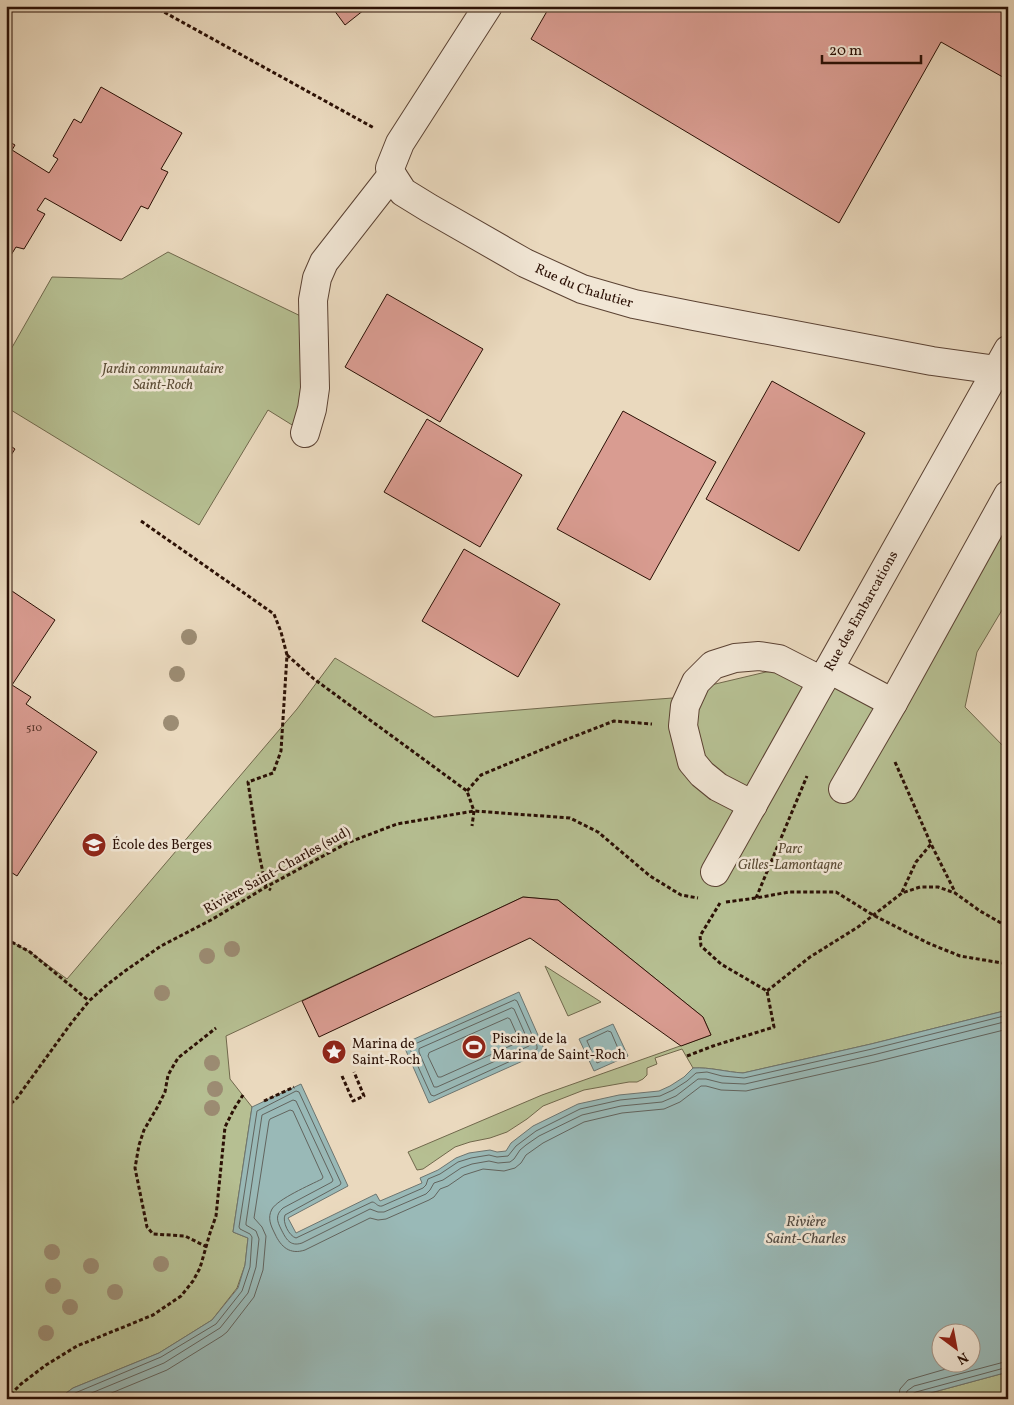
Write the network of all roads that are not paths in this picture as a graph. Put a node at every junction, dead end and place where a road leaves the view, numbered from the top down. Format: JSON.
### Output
{"nodes":[{"id":1,"x":488,"y":6,"type":"edge"},
{"id":2,"x":392,"y":175,"type":"junction"},
{"id":3,"x":1002,"y":360,"type":"edge"},
{"id":4,"x":305,"y":433,"type":"dead end"},
{"id":5,"x":1008,"y":495,"type":"edge"},
{"id":6,"x":825,"y":675,"type":"junction"},
{"id":7,"x":893,"y":703,"type":"junction"},
{"id":8,"x":843,"y":789,"type":"dead end"},
{"id":9,"x":753,"y":805,"type":"junction"},
{"id":10,"x":714,"y":872,"type":"dead end"}],
"edges":[{"from":1,"to":2,"type":"street"},
{"from":2,"to":3,"type":"street","name":"Rue du Chalutier"},
{"from":2,"to":4,"type":"street"},
{"from":3,"to":6,"type":"street","name":"Rue des Embarcations"},
{"from":5,"to":7,"type":"street"},
{"from":6,"to":7,"type":"street"},
{"from":6,"to":9,"type":"street","name":"Rue des Embarcations"},
{"from":6,"to":9,"type":"street"},
{"from":7,"to":8,"type":"street"},
{"from":9,"to":10,"type":"street","name":"Rue des Embarcations"}]}
